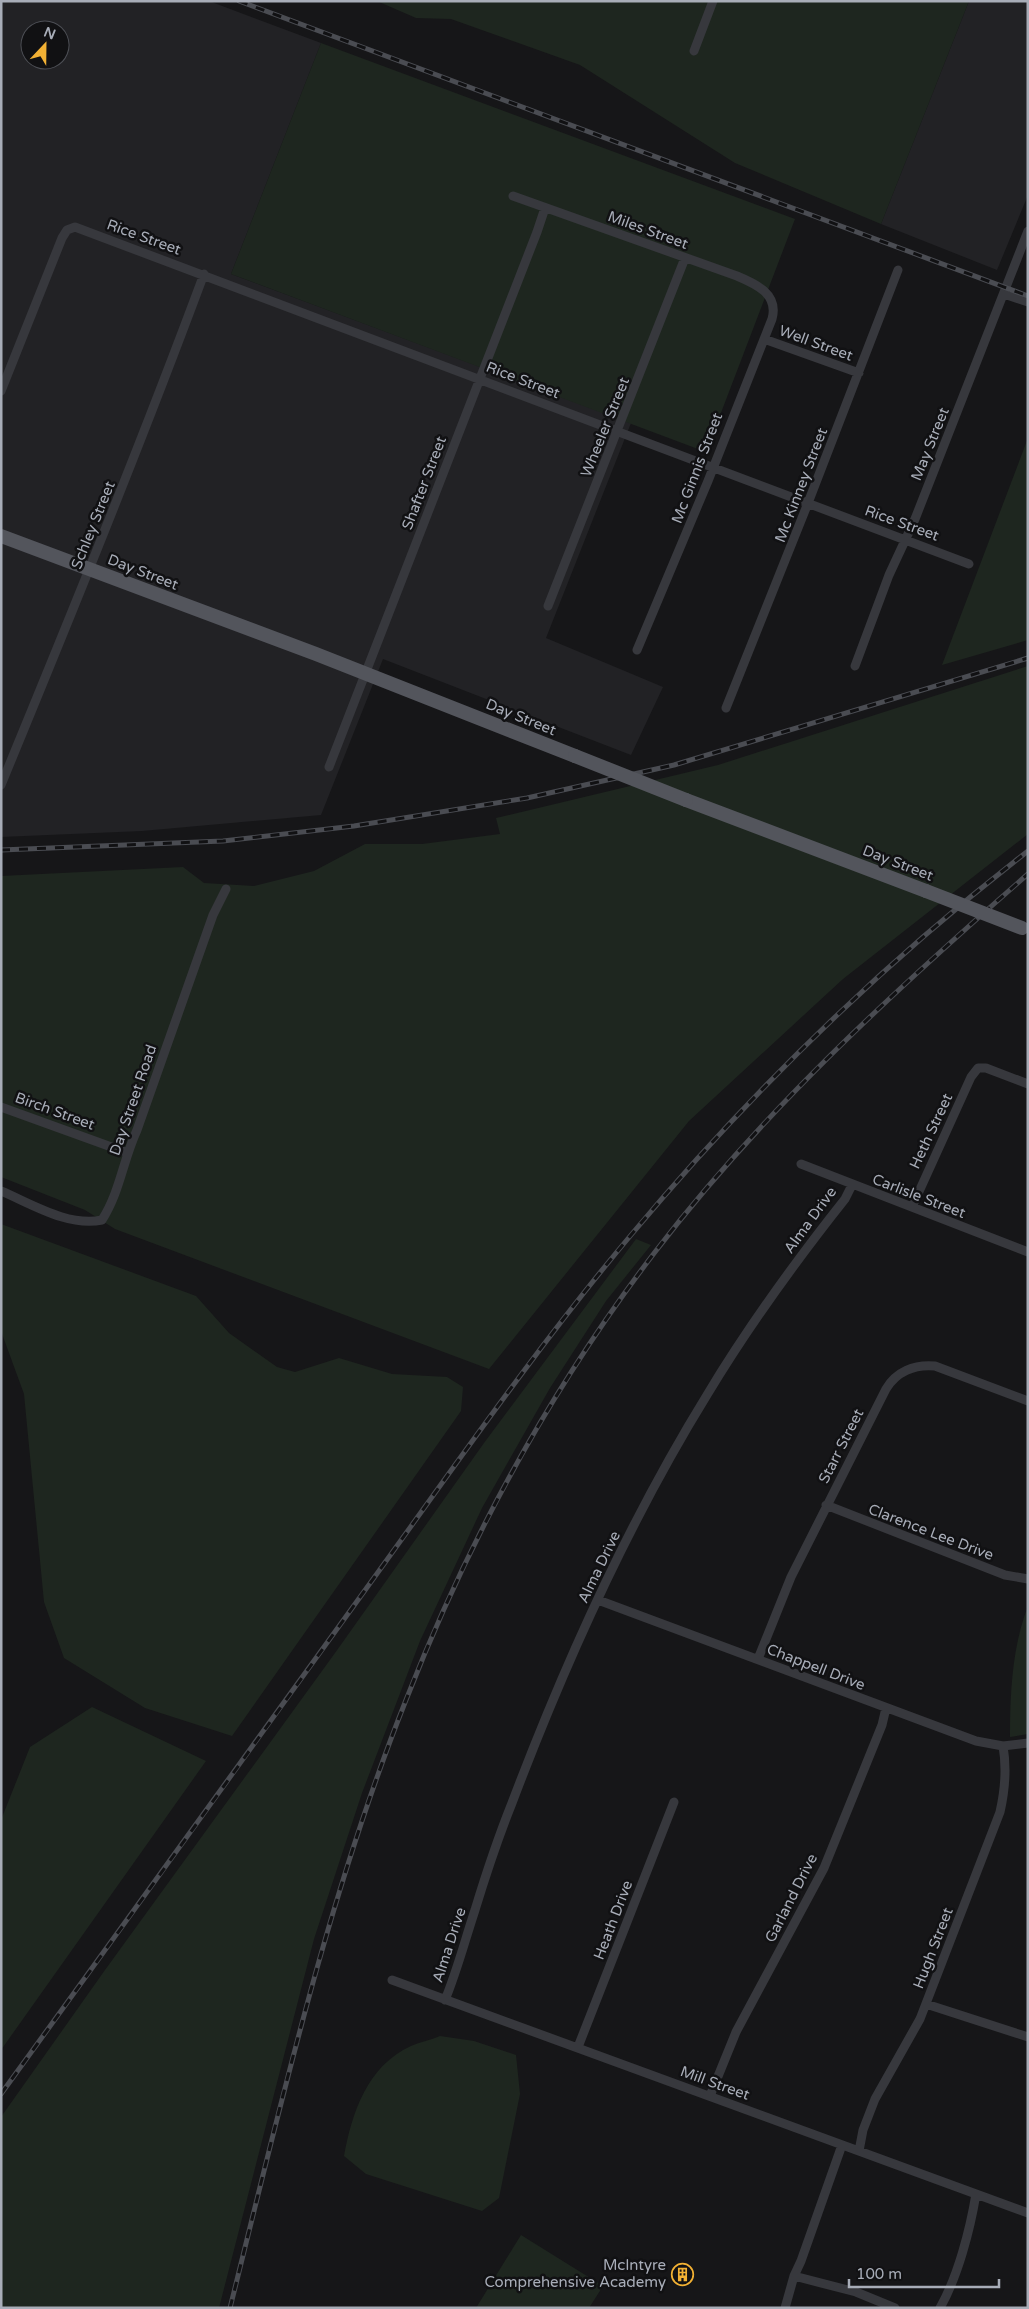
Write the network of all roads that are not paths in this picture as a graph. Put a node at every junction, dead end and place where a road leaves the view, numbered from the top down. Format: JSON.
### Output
{"nodes":[{"id":1,"x":713,"y":1,"type":"edge"},
{"id":2,"x":694,"y":51,"type":"dead end"},
{"id":3,"x":513,"y":196,"type":"dead end"},
{"id":4,"x":545,"y":208,"type":"junction"},
{"id":5,"x":1028,"y":231,"type":"edge"},
{"id":6,"x":685,"y":258,"type":"junction"},
{"id":7,"x":898,"y":270,"type":"dead end"},
{"id":8,"x":204,"y":274,"type":"junction"},
{"id":9,"x":1004,"y":294,"type":"junction"},
{"id":10,"x":769,"y":296,"type":"joint"},
{"id":11,"x":1028,"y":302,"type":"edge"},
{"id":12,"x":764,"y":340,"type":"junction"},
{"id":13,"x":859,"y":373,"type":"junction"},
{"id":14,"x":480,"y":378,"type":"junction"},
{"id":15,"x":1,"y":391,"type":"edge"},
{"id":16,"x":618,"y":431,"type":"junction"},
{"id":17,"x":713,"y":467,"type":"junction"},
{"id":18,"x":808,"y":503,"type":"junction"},
{"id":19,"x":1,"y":536,"type":"edge"},
{"id":20,"x":905,"y":540,"type":"junction"},
{"id":21,"x":969,"y":564,"type":"dead end"},
{"id":22,"x":90,"y":569,"type":"junction"},
{"id":23,"x":548,"y":606,"type":"dead end"},
{"id":24,"x":638,"y":650,"type":"dead end"},
{"id":25,"x":855,"y":666,"type":"dead end"},
{"id":26,"x":366,"y":673,"type":"junction"},
{"id":27,"x":726,"y":708,"type":"dead end"},
{"id":28,"x":329,"y":767,"type":"dead end"},
{"id":29,"x":1,"y":785,"type":"edge"},
{"id":30,"x":226,"y":888,"type":"dead end"},
{"id":31,"x":1025,"y":929,"type":"edge"},
{"id":32,"x":1028,"y":1084,"type":"edge"},
{"id":33,"x":1,"y":1106,"type":"edge"},
{"id":34,"x":128,"y":1153,"type":"junction"},
{"id":35,"x":802,"y":1164,"type":"dead end"},
{"id":36,"x":852,"y":1185,"type":"junction"},
{"id":37,"x":1,"y":1191,"type":"edge"},
{"id":38,"x":912,"y":1208,"type":"junction"},
{"id":39,"x":1028,"y":1252,"type":"edge"},
{"id":40,"x":1028,"y":1401,"type":"edge"},
{"id":41,"x":826,"y":1505,"type":"junction"},
{"id":42,"x":1028,"y":1579,"type":"edge"},
{"id":43,"x":598,"y":1600,"type":"junction"},
{"id":44,"x":758,"y":1659,"type":"junction"},
{"id":45,"x":886,"y":1708,"type":"junction"},
{"id":46,"x":1028,"y":1743,"type":"edge"},
{"id":47,"x":1003,"y":1746,"type":"junction"},
{"id":48,"x":674,"y":1802,"type":"dead end"},
{"id":49,"x":392,"y":1980,"type":"dead end"},
{"id":50,"x":445,"y":2000,"type":"junction"},
{"id":51,"x":926,"y":2004,"type":"junction"},
{"id":52,"x":1028,"y":2037,"type":"edge"},
{"id":53,"x":578,"y":2047,"type":"junction"},
{"id":54,"x":710,"y":2096,"type":"junction"},
{"id":55,"x":842,"y":2145,"type":"junction"},
{"id":56,"x":859,"y":2151,"type":"junction"},
{"id":57,"x":976,"y":2194,"type":"junction"},
{"id":58,"x":1028,"y":2213,"type":"edge"},
{"id":59,"x":794,"y":2276,"type":"junction"},
{"id":60,"x":785,"y":2308,"type":"edge"},
{"id":61,"x":895,"y":2308,"type":"edge"},
{"id":62,"x":940,"y":2308,"type":"edge"}],
"edges":[{"from":1,"to":2,"type":"street"},
{"from":3,"to":4,"type":"street","name":"Miles Street"},
{"from":4,"to":6,"type":"street","name":"Miles Street"},
{"from":4,"to":14,"type":"street","name":"Shafter Street"},
{"from":5,"to":9,"type":"street","name":"May Street"},
{"from":6,"to":10,"type":"street","name":"Miles Street"},
{"from":6,"to":16,"type":"street","name":"Wheeler Street"},
{"from":7,"to":13,"type":"street","name":"Mc Kinney Street"},
{"from":8,"to":14,"type":"street","name":"Rice Street"},
{"from":8,"to":15,"type":"street","name":"Rice Street"},
{"from":8,"to":22,"type":"street","name":"Schley Street"},
{"from":9,"to":11,"type":"street"},
{"from":9,"to":20,"type":"street","name":"May Street"},
{"from":10,"to":12,"type":"street","name":"Mc Ginnis Street"},
{"from":12,"to":13,"type":"street","name":"Well Street"},
{"from":12,"to":17,"type":"street","name":"Mc Ginnis Street"},
{"from":13,"to":18,"type":"street","name":"Mc Kinney Street"},
{"from":14,"to":16,"type":"street","name":"Rice Street"},
{"from":14,"to":26,"type":"street","name":"Shafter Street"},
{"from":16,"to":17,"type":"street","name":"Rice Street"},
{"from":16,"to":23,"type":"street","name":"Wheeler Street"},
{"from":17,"to":18,"type":"street","name":"Rice Street"},
{"from":17,"to":24,"type":"street","name":"Mc Ginnis Street"},
{"from":18,"to":20,"type":"street","name":"Rice Street"},
{"from":18,"to":27,"type":"street","name":"Mc Kinney Street"},
{"from":19,"to":22,"type":"main road","name":"Day Street"},
{"from":20,"to":21,"type":"street","name":"Rice Street"},
{"from":20,"to":25,"type":"street","name":"May Street"},
{"from":22,"to":26,"type":"main road","name":"Day Street"},
{"from":22,"to":29,"type":"street","name":"Schley Street"},
{"from":26,"to":28,"type":"street","name":"Shafter Street"},
{"from":26,"to":31,"type":"main road","name":"Day Street","bridge":true},
{"from":30,"to":34,"type":"street","name":"Day Street Road"},
{"from":32,"to":38,"type":"street","name":"Heth Street"},
{"from":33,"to":34,"type":"street","name":"Birch Street"},
{"from":34,"to":37,"type":"street","name":"Day Street Road"},
{"from":35,"to":36,"type":"street","name":"Carlisle Street"},
{"from":36,"to":38,"type":"street","name":"Carlisle Street"},
{"from":36,"to":43,"type":"street","name":"Alma Drive"},
{"from":38,"to":39,"type":"street","name":"Carlisle Street"},
{"from":40,"to":41,"type":"street","name":"Starr Street"},
{"from":41,"to":42,"type":"street","name":"Clarence Lee Drive"},
{"from":41,"to":44,"type":"street","name":"Starr Street"},
{"from":43,"to":44,"type":"street","name":"Chappell Drive"},
{"from":43,"to":50,"type":"street","name":"Alma Drive"},
{"from":44,"to":45,"type":"street","name":"Chappell Drive"},
{"from":45,"to":47,"type":"street","name":"Chappell Drive"},
{"from":45,"to":54,"type":"street","name":"Garland Drive"},
{"from":46,"to":47,"type":"street","name":"Chappell Drive"},
{"from":47,"to":51,"type":"street","name":"Hugh Street"},
{"from":48,"to":53,"type":"street","name":"Heath Drive"},
{"from":49,"to":50,"type":"street","name":"Mill Street"},
{"from":50,"to":53,"type":"street","name":"Mill Street"},
{"from":51,"to":52,"type":"street"},
{"from":51,"to":56,"type":"street","name":"Hugh Street"},
{"from":53,"to":54,"type":"street","name":"Mill Street"},
{"from":54,"to":55,"type":"street","name":"Mill Street"},
{"from":55,"to":56,"type":"street","name":"Mill Street"},
{"from":55,"to":59,"type":"street"},
{"from":56,"to":57,"type":"street","name":"Mill Street"},
{"from":57,"to":58,"type":"street","name":"Mill Street"},
{"from":57,"to":62,"type":"street"},
{"from":59,"to":60,"type":"street"},
{"from":59,"to":61,"type":"street"}]}
